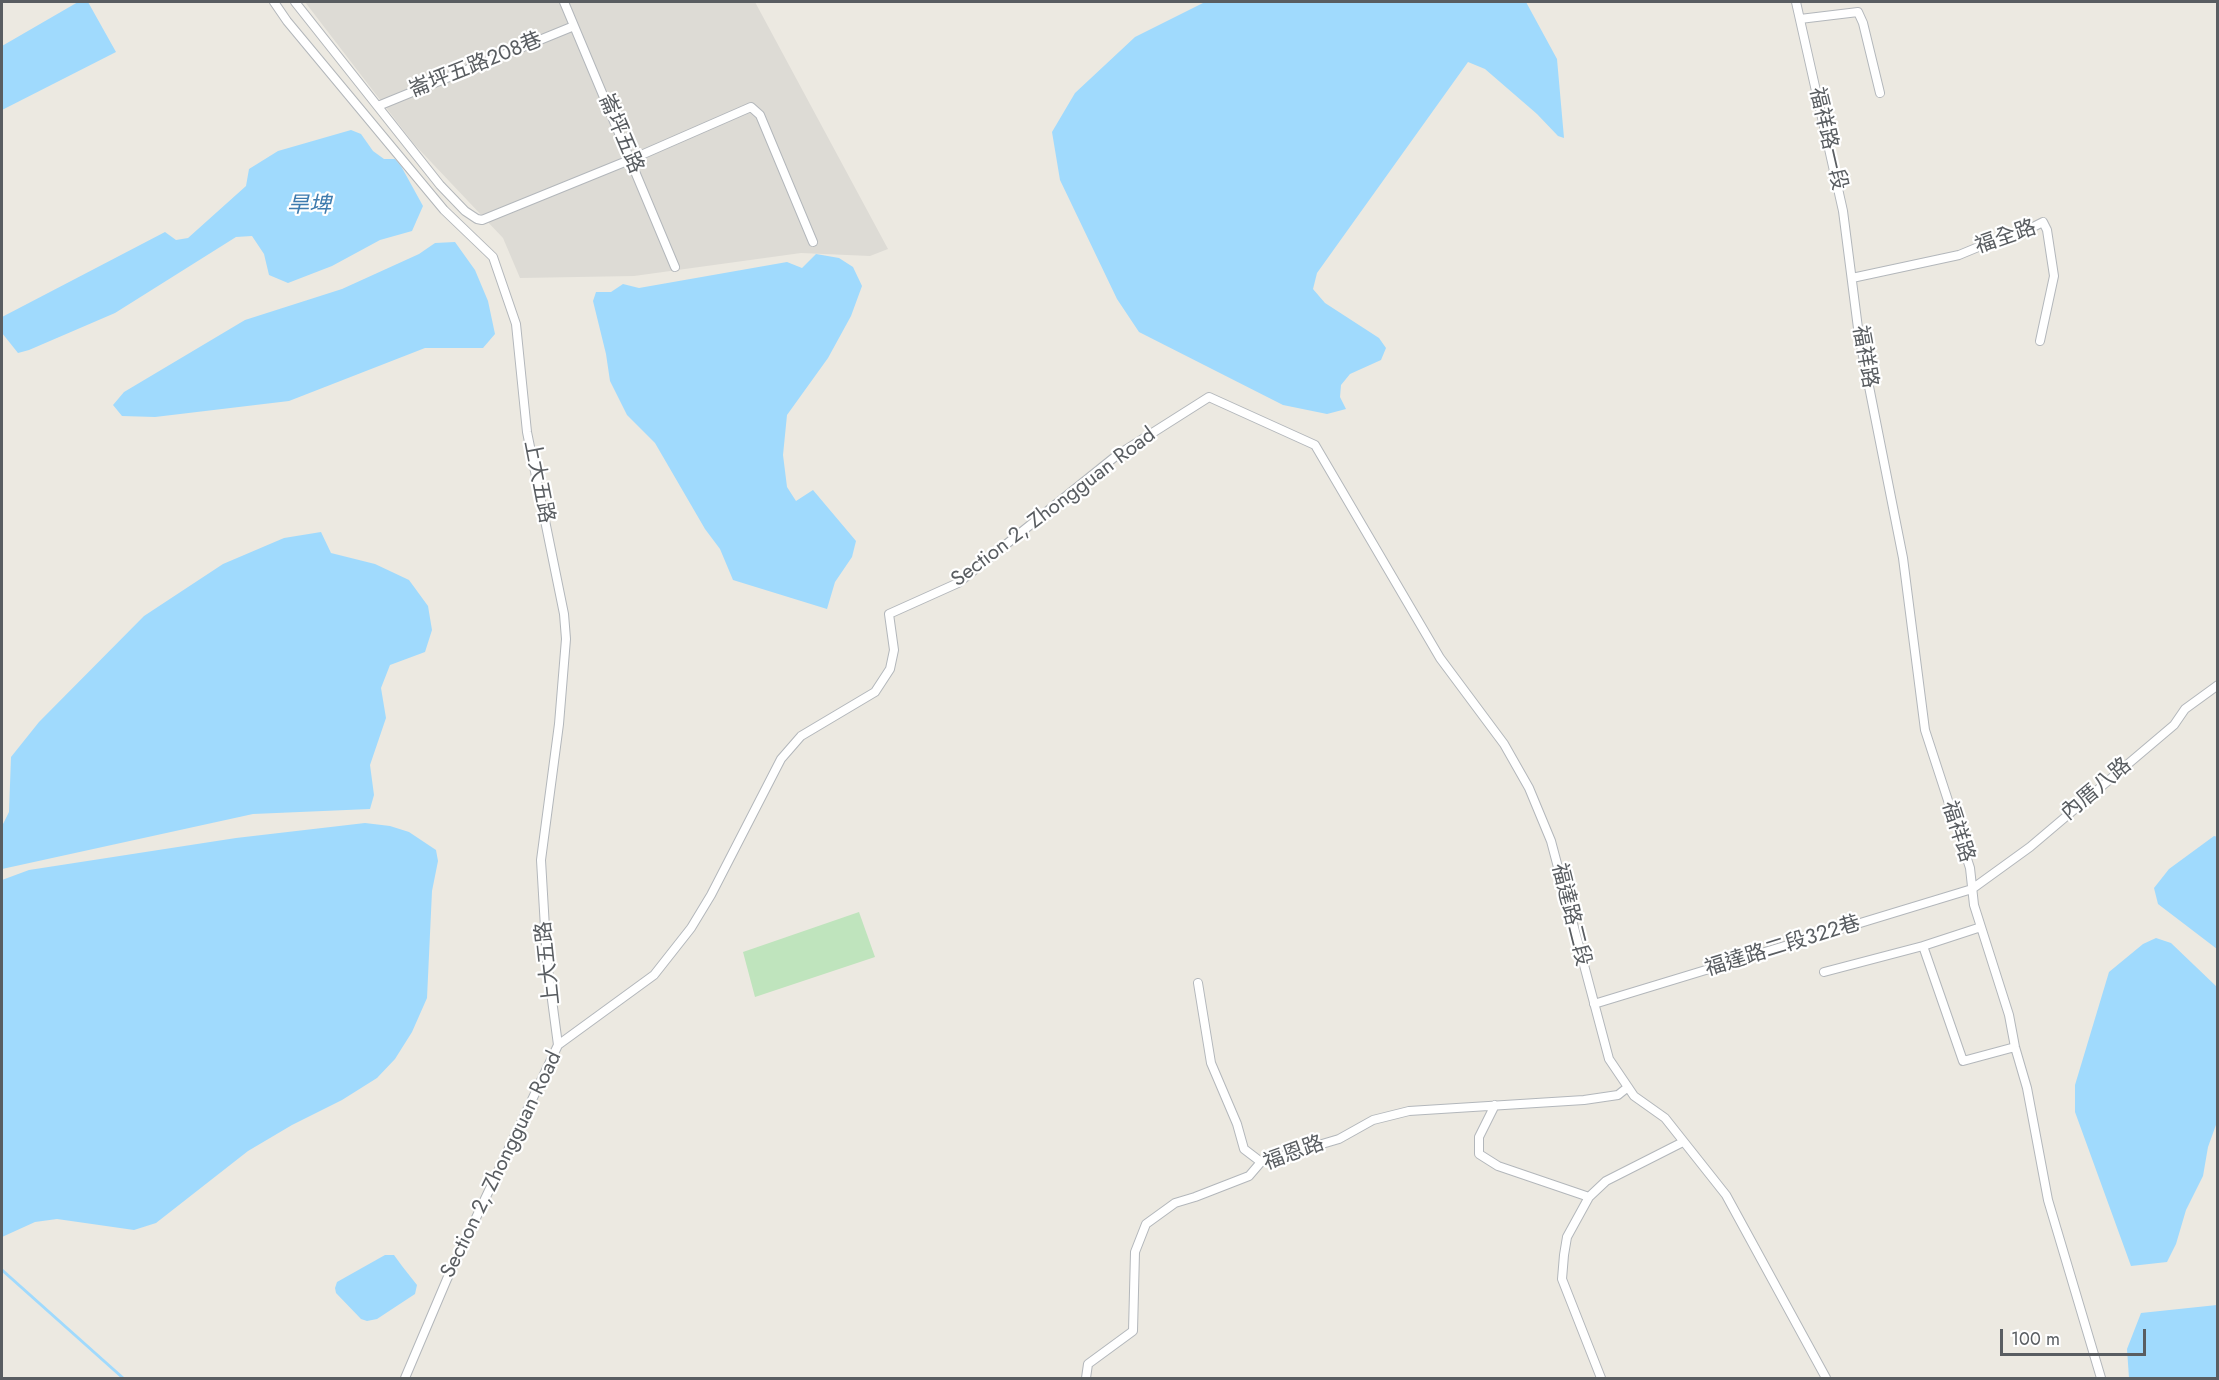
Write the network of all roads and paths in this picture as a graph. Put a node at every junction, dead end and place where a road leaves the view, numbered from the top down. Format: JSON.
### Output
{"nodes":[{"id":1,"x":274,"y":2,"type":"edge"},
{"id":2,"x":295,"y":2,"type":"edge"},
{"id":3,"x":564,"y":2,"type":"edge"},
{"id":4,"x":1796,"y":2,"type":"edge"},
{"id":5,"x":1800,"y":19,"type":"junction"},
{"id":6,"x":574,"y":26,"type":"junction"},
{"id":7,"x":1880,"y":93,"type":"dead end"},
{"id":8,"x":378,"y":106,"type":"junction"},
{"id":9,"x":632,"y":159,"type":"junction"},
{"id":10,"x":465,"y":211,"type":"junction"},
{"id":11,"x":465,"y":229,"type":"junction"},
{"id":12,"x":813,"y":242,"type":"dead end"},
{"id":13,"x":675,"y":267,"type":"dead end"},
{"id":14,"x":1852,"y":278,"type":"junction"},
{"id":15,"x":2040,"y":341,"type":"dead end"},
{"id":16,"x":1315,"y":445,"type":"joint"},
{"id":17,"x":2217,"y":685,"type":"edge"},
{"id":18,"x":1972,"y":889,"type":"junction"},
{"id":19,"x":1982,"y":927,"type":"junction"},
{"id":20,"x":1923,"y":946,"type":"junction"},
{"id":21,"x":1824,"y":972,"type":"dead end"},
{"id":22,"x":1198,"y":983,"type":"dead end"},
{"id":23,"x":1594,"y":1004,"type":"junction"},
{"id":24,"x":558,"y":1045,"type":"junction"},
{"id":25,"x":2015,"y":1047,"type":"junction"},
{"id":26,"x":1628,"y":1087,"type":"junction"},
{"id":27,"x":1495,"y":1105,"type":"junction"},
{"id":28,"x":1683,"y":1142,"type":"junction"},
{"id":29,"x":1261,"y":1162,"type":"junction"},
{"id":30,"x":1589,"y":1197,"type":"junction"},
{"id":31,"x":405,"y":1378,"type":"edge"},
{"id":32,"x":1086,"y":1378,"type":"edge"},
{"id":33,"x":1601,"y":1378,"type":"edge"},
{"id":34,"x":1826,"y":1378,"type":"edge"},
{"id":35,"x":2101,"y":1378,"type":"edge"}],
"edges":[{"from":1,"to":11,"type":"street","name":"上大五路"},
{"from":2,"to":8,"type":"street"},
{"from":3,"to":6,"type":"street","name":"崙坪五路"},
{"from":4,"to":5,"type":"street","name":"福祥路一段"},
{"from":5,"to":7,"type":"street"},
{"from":5,"to":14,"type":"street","name":"福祥路一段"},
{"from":6,"to":8,"type":"street","name":"崙坪五路208巷"},
{"from":6,"to":9,"type":"street","name":"崙坪五路"},
{"from":8,"to":10,"type":"street"},
{"from":9,"to":10,"type":"street"},
{"from":9,"to":12,"type":"street"},
{"from":9,"to":13,"type":"street","name":"崙坪五路"},
{"from":10,"to":11,"type":"street"},
{"from":11,"to":24,"type":"street","name":"上大五路"},
{"from":14,"to":15,"type":"street","name":"福全路"},
{"from":14,"to":18,"type":"street","name":"福祥路"},
{"from":16,"to":23,"type":"street","name":"福達路二段"},
{"from":16,"to":24,"type":"street","name":"Section 2, Zhongguan Road"},
{"from":17,"to":18,"type":"street","name":"內厝八路"},
{"from":18,"to":19,"type":"street","name":"福祥路"},
{"from":18,"to":23,"type":"street","name":"福達路二段322巷"},
{"from":19,"to":20,"type":"street"},
{"from":19,"to":25,"type":"street","name":"福祥路"},
{"from":20,"to":21,"type":"street"},
{"from":20,"to":25,"type":"street"},
{"from":22,"to":29,"type":"street"},
{"from":23,"to":26,"type":"street","name":"福達路二段"},
{"from":24,"to":31,"type":"street","name":"Section 2, Zhongguan Road"},
{"from":25,"to":35,"type":"street","name":"福祥路"},
{"from":26,"to":27,"type":"street","name":"福恩路"},
{"from":26,"to":28,"type":"street","name":"福達路二段"},
{"from":27,"to":29,"type":"street","name":"福恩路"},
{"from":27,"to":30,"type":"street"},
{"from":28,"to":30,"type":"street"},
{"from":28,"to":34,"type":"street","name":"福達路二段"},
{"from":29,"to":32,"type":"street","name":"福恩路"},
{"from":30,"to":33,"type":"street"}]}
